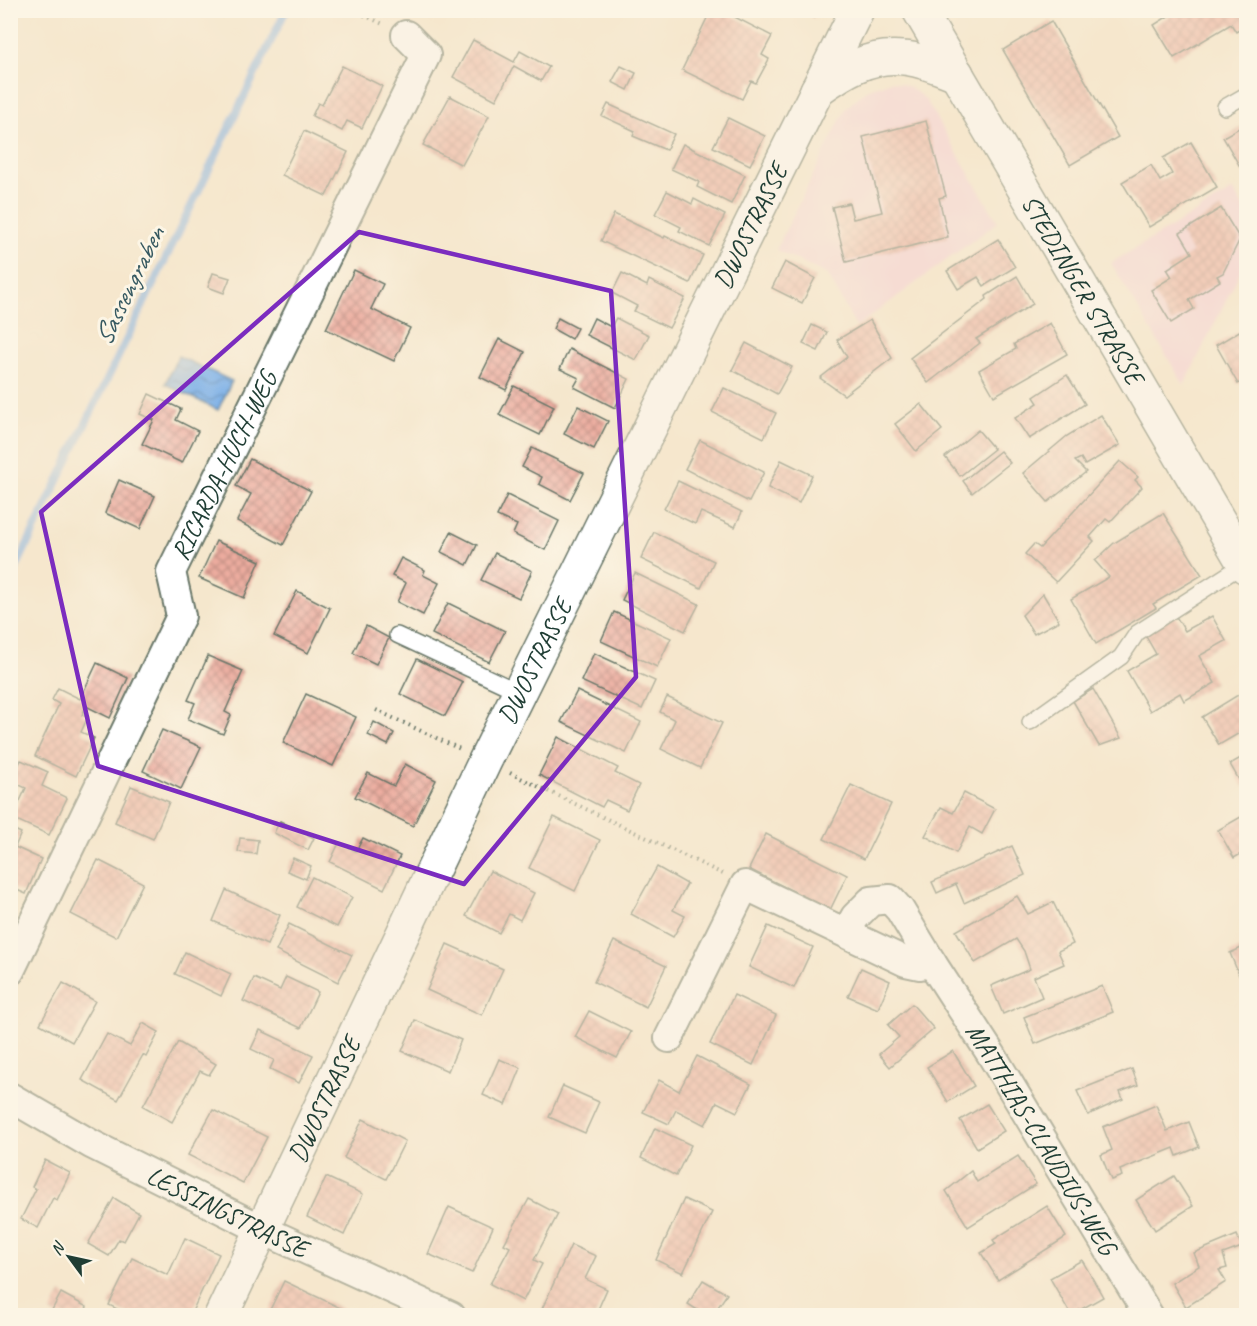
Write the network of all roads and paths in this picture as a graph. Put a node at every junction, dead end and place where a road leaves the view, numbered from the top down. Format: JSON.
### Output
{"nodes":[{"id":1,"x":353,"y":10,"type":"edge"},
{"id":2,"x":857,"y":10,"type":"edge"},
{"id":3,"x":919,"y":10,"type":"edge"},
{"id":4,"x":406,"y":34,"type":"joint"},
{"id":5,"x":957,"y":74,"type":"junction"},
{"id":6,"x":818,"y":90,"type":"junction"},
{"id":7,"x":1246,"y":95,"type":"edge"},
{"id":8,"x":1225,"y":107,"type":"dead end"},
{"id":9,"x":1245,"y":566,"type":"edge"},
{"id":10,"x":397,"y":635,"type":"dead end"},
{"id":11,"x":519,"y":692,"type":"junction"},
{"id":12,"x":376,"y":710,"type":"dead end"},
{"id":13,"x":1030,"y":722,"type":"dead end"},
{"id":14,"x":485,"y":761,"type":"junction"},
{"id":15,"x":745,"y":885,"type":"junction"},
{"id":16,"x":846,"y":933,"type":"junction"},
{"id":17,"x":932,"y":963,"type":"junction"},
{"id":18,"x":10,"y":971,"type":"edge"},
{"id":19,"x":669,"y":1038,"type":"dead end"},
{"id":20,"x":10,"y":1097,"type":"edge"},
{"id":21,"x":261,"y":1229,"type":"junction"},
{"id":22,"x":220,"y":1316,"type":"edge"},
{"id":23,"x":451,"y":1316,"type":"edge"},
{"id":24,"x":1149,"y":1316,"type":"edge"}],
"edges":[{"from":1,"to":4,"type":"path"},
{"from":2,"to":6,"type":"street","name":"DWOSTRASSE"},
{"from":3,"to":5,"type":"street","name":"STEDINGER STRASSE"},
{"from":4,"to":18,"type":"street","name":"RICARDA-HUCH-WEG"},
{"from":5,"to":6,"type":"street"},
{"from":5,"to":9,"type":"street","name":"STEDINGER STRASSE"},
{"from":6,"to":11,"type":"street","name":"DWOSTRASSE"},
{"from":7,"to":8,"type":"lane"},
{"from":9,"to":13,"type":"lane"},
{"from":10,"to":11,"type":"lane"},
{"from":11,"to":14,"type":"street","name":"DWOSTRASSE"},
{"from":12,"to":14,"type":"path"},
{"from":14,"to":15,"type":"path"},
{"from":14,"to":21,"type":"street","name":"DWOSTRASSE"},
{"from":15,"to":16,"type":"street"},
{"from":15,"to":19,"type":"street"},
{"from":16,"to":17,"type":"street"},
{"from":16,"to":17,"type":"street","name":"MATTHIAS-CLAUDIUS-WEG"},
{"from":17,"to":24,"type":"street","name":"MATTHIAS-CLAUDIUS-WEG"},
{"from":20,"to":21,"type":"street","name":"LESSINGSTRASSE"},
{"from":21,"to":22,"type":"street","name":"DWOSTRASSE"},
{"from":21,"to":23,"type":"street","name":"LESSINGSTRASSE"}]}
